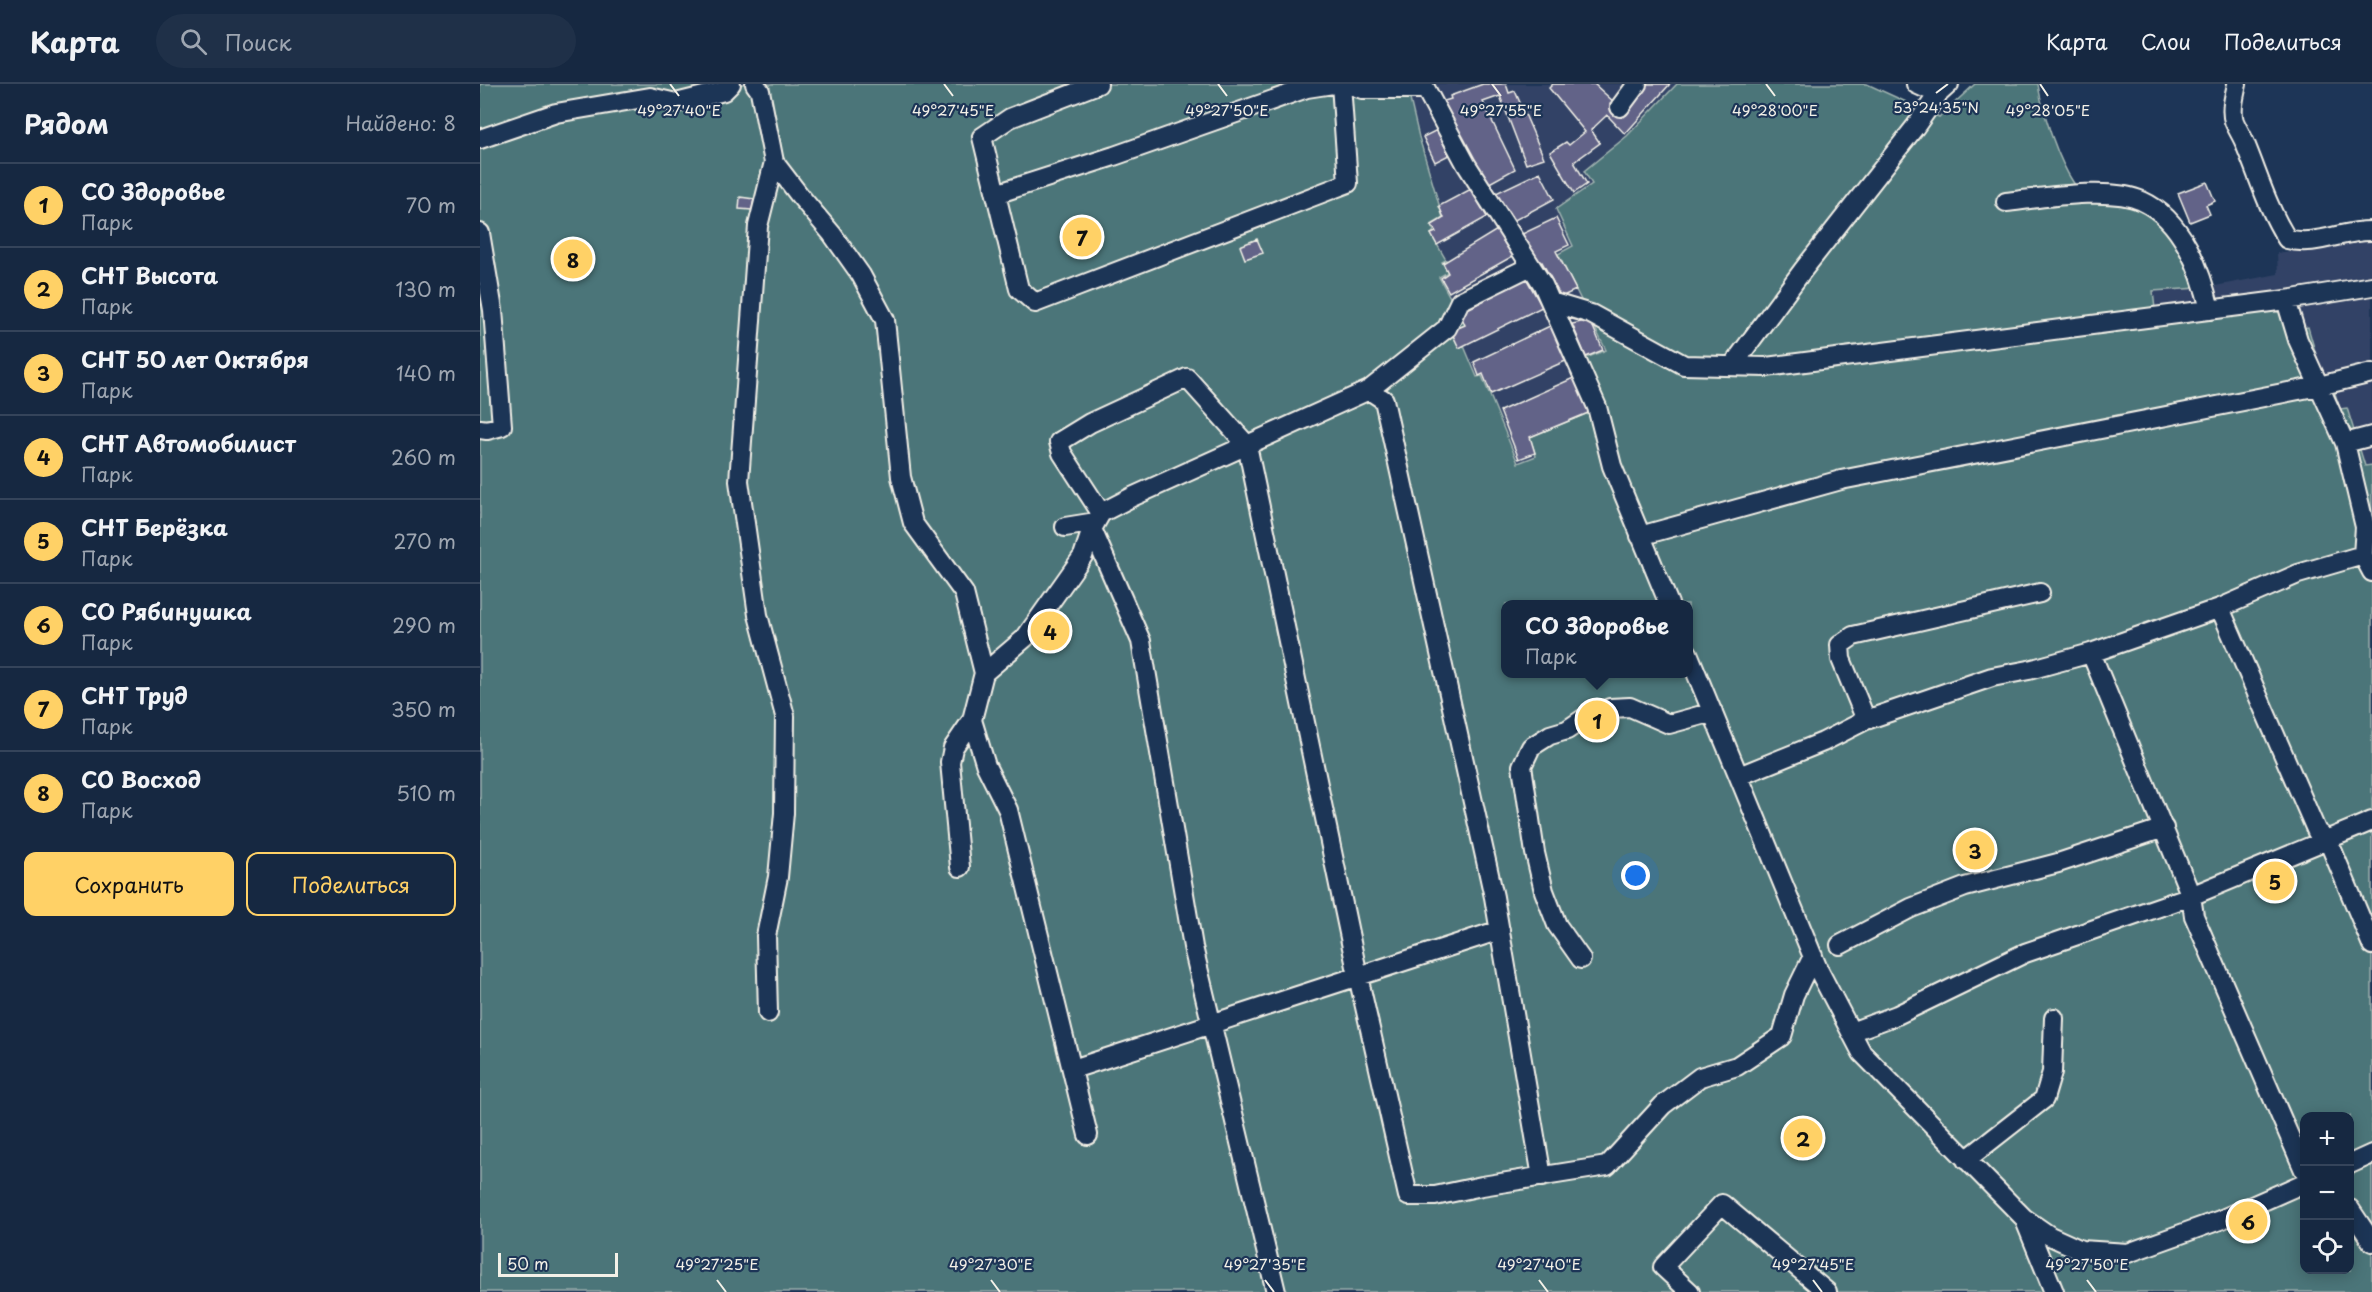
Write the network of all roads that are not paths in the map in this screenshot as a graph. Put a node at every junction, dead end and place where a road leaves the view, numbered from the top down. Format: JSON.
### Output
{"nodes":[{"id":1,"x":731,"y":84,"type":"edge"},
{"id":2,"x":755,"y":84,"type":"edge"},
{"id":3,"x":1098,"y":84,"type":"edge"},
{"id":4,"x":1333,"y":84,"type":"edge"},
{"id":5,"x":1341,"y":84,"type":"edge"},
{"id":6,"x":1348,"y":84,"type":"edge"},
{"id":7,"x":1637,"y":84,"type":"edge"},
{"id":8,"x":1916,"y":84,"type":"edge"},
{"id":9,"x":2237,"y":84,"type":"edge"},
{"id":10,"x":1423,"y":86,"type":"edge"},
{"id":11,"x":1943,"y":89,"type":"edge"},
{"id":12,"x":1620,"y":106,"type":"dead end"},
{"id":13,"x":480,"y":140,"type":"edge"},
{"id":14,"x":774,"y":162,"type":"junction"},
{"id":15,"x":996,"y":194,"type":"junction"},
{"id":16,"x":2006,"y":202,"type":"dead end"},
{"id":17,"x":2372,"y":231,"type":"edge"},
{"id":18,"x":480,"y":233,"type":"edge"},
{"id":19,"x":1531,"y":266,"type":"junction"},
{"id":20,"x":2372,"y":285,"type":"edge"},
{"id":21,"x":2286,"y":300,"type":"junction"},
{"id":22,"x":1551,"y":302,"type":"junction"},
{"id":23,"x":2210,"y":310,"type":"junction"},
{"id":24,"x":1732,"y":366,"type":"junction"},
{"id":25,"x":2372,"y":373,"type":"edge"},
{"id":26,"x":2319,"y":386,"type":"junction"},
{"id":27,"x":1369,"y":390,"type":"junction"},
{"id":28,"x":480,"y":429,"type":"edge"},
{"id":29,"x":2372,"y":436,"type":"edge"},
{"id":30,"x":2345,"y":443,"type":"junction"},
{"id":31,"x":1248,"y":445,"type":"junction"},
{"id":32,"x":1097,"y":522,"type":"junction"},
{"id":33,"x":1065,"y":527,"type":"dead end"},
{"id":34,"x":1640,"y":536,"type":"junction"},
{"id":35,"x":2363,"y":555,"type":"junction"},
{"id":36,"x":2372,"y":572,"type":"edge"},
{"id":37,"x":2040,"y":593,"type":"dead end"},
{"id":38,"x":1667,"y":600,"type":"edge"},
{"id":39,"x":2220,"y":608,"type":"junction"},
{"id":40,"x":2091,"y":653,"type":"junction"},
{"id":41,"x":1693,"y":663,"type":"edge"},
{"id":42,"x":984,"y":673,"type":"junction"},
{"id":43,"x":1713,"y":712,"type":"junction"},
{"id":44,"x":972,"y":720,"type":"junction"},
{"id":45,"x":1866,"y":720,"type":"junction"},
{"id":46,"x":1739,"y":776,"type":"junction"},
{"id":47,"x":2372,"y":821,"type":"edge"},
{"id":48,"x":2164,"y":828,"type":"junction"},
{"id":49,"x":2328,"y":840,"type":"junction"},
{"id":50,"x":960,"y":867,"type":"dead end"},
{"id":51,"x":2191,"y":896,"type":"junction"},
{"id":52,"x":1500,"y":930,"type":"junction"},
{"id":53,"x":1840,"y":945,"type":"dead end"},
{"id":54,"x":2372,"y":945,"type":"edge"},
{"id":55,"x":1813,"y":956,"type":"junction"},
{"id":56,"x":1581,"y":959,"type":"dead end"},
{"id":57,"x":1358,"y":976,"type":"junction"},
{"id":58,"x":768,"y":1013,"type":"dead end"},
{"id":59,"x":2054,"y":1018,"type":"dead end"},
{"id":60,"x":1211,"y":1022,"type":"junction"},
{"id":61,"x":1851,"y":1032,"type":"junction"},
{"id":62,"x":1073,"y":1069,"type":"junction"},
{"id":63,"x":1088,"y":1135,"type":"dead end"},
{"id":64,"x":2372,"y":1154,"type":"edge"},
{"id":65,"x":1966,"y":1160,"type":"junction"},
{"id":66,"x":2354,"y":1162,"type":"edge"},
{"id":67,"x":2302,"y":1166,"type":"edge"},
{"id":68,"x":1542,"y":1177,"type":"junction"},
{"id":69,"x":2300,"y":1185,"type":"edge"},
{"id":70,"x":2354,"y":1216,"type":"edge"},
{"id":71,"x":2024,"y":1218,"type":"junction"},
{"id":72,"x":2372,"y":1242,"type":"edge"},
{"id":73,"x":1276,"y":1292,"type":"edge"},
{"id":74,"x":1690,"y":1292,"type":"edge"},
{"id":75,"x":1827,"y":1292,"type":"edge"},
{"id":76,"x":2054,"y":1292,"type":"edge"}],
"edges":[{"from":1,"to":13,"type":"street"},
{"from":2,"to":14,"type":"street"},
{"from":3,"to":15,"type":"street"},
{"from":4,"to":15,"type":"street"},
{"from":5,"to":15,"type":"street"},
{"from":6,"to":10,"type":"street"},
{"from":7,"to":12,"type":"street"},
{"from":8,"to":11,"type":"street"},
{"from":9,"to":17,"type":"street"},
{"from":10,"to":19,"type":"street"},
{"from":11,"to":24,"type":"street"},
{"from":14,"to":42,"type":"street"},
{"from":14,"to":58,"type":"street"},
{"from":16,"to":23,"type":"street"},
{"from":18,"to":28,"type":"street"},
{"from":19,"to":22,"type":"street"},
{"from":19,"to":27,"type":"street"},
{"from":20,"to":21,"type":"street"},
{"from":21,"to":23,"type":"street"},
{"from":21,"to":26,"type":"street"},
{"from":22,"to":24,"type":"street"},
{"from":22,"to":34,"type":"street"},
{"from":23,"to":24,"type":"street"},
{"from":25,"to":26,"type":"street"},
{"from":26,"to":30,"type":"street"},
{"from":26,"to":34,"type":"street"},
{"from":27,"to":31,"type":"street"},
{"from":27,"to":52,"type":"street"},
{"from":29,"to":30,"type":"street"},
{"from":30,"to":35,"type":"street"},
{"from":31,"to":32,"type":"street"},
{"from":31,"to":32,"type":"street"},
{"from":31,"to":57,"type":"street"},
{"from":32,"to":33,"type":"street"},
{"from":32,"to":42,"type":"street"},
{"from":32,"to":60,"type":"street"},
{"from":34,"to":38,"type":"street"},
{"from":35,"to":36,"type":"street"},
{"from":35,"to":39,"type":"street"},
{"from":37,"to":45,"type":"street"},
{"from":39,"to":40,"type":"street"},
{"from":39,"to":49,"type":"street"},
{"from":40,"to":45,"type":"street"},
{"from":40,"to":48,"type":"street"},
{"from":41,"to":43,"type":"street"},
{"from":42,"to":44,"type":"street"},
{"from":43,"to":46,"type":"street"},
{"from":43,"to":56,"type":"street"},
{"from":44,"to":50,"type":"street"},
{"from":44,"to":62,"type":"street"},
{"from":45,"to":46,"type":"street"},
{"from":46,"to":55,"type":"street"},
{"from":47,"to":49,"type":"street"},
{"from":48,"to":51,"type":"street"},
{"from":48,"to":53,"type":"street"},
{"from":49,"to":51,"type":"street"},
{"from":49,"to":54,"type":"street"},
{"from":51,"to":61,"type":"street"},
{"from":51,"to":67,"type":"street"},
{"from":52,"to":57,"type":"street"},
{"from":52,"to":68,"type":"street"},
{"from":55,"to":61,"type":"street"},
{"from":55,"to":68,"type":"street"},
{"from":57,"to":60,"type":"street"},
{"from":57,"to":68,"type":"street"},
{"from":59,"to":65,"type":"street"},
{"from":60,"to":62,"type":"street"},
{"from":60,"to":73,"type":"street"},
{"from":61,"to":65,"type":"street"},
{"from":62,"to":63,"type":"street"},
{"from":64,"to":66,"type":"street"},
{"from":65,"to":71,"type":"street"},
{"from":69,"to":71,"type":"street"},
{"from":70,"to":72,"type":"street"},
{"from":71,"to":76,"type":"street"},
{"from":74,"to":75,"type":"street"}]}
